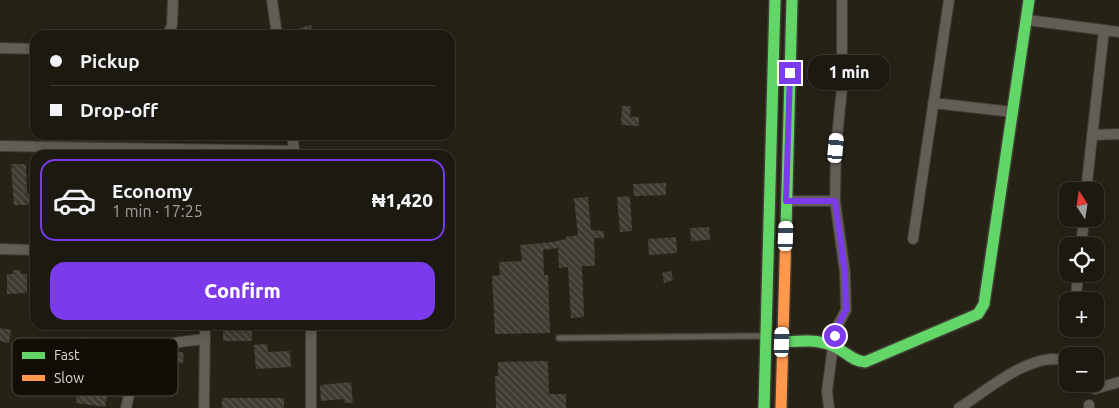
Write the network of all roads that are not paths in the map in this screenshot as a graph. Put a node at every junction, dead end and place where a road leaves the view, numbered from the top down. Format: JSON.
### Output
{"nodes":[{"id":1,"x":173,"y":0,"type":"edge"},
{"id":2,"x":272,"y":0,"type":"edge"},
{"id":3,"x":775,"y":0,"type":"edge"},
{"id":4,"x":792,"y":0,"type":"edge"},
{"id":5,"x":842,"y":0,"type":"edge"},
{"id":6,"x":949,"y":0,"type":"edge"},
{"id":7,"x":1029,"y":0,"type":"edge"},
{"id":8,"x":1027,"y":20,"type":"junction"},
{"id":9,"x":170,"y":30,"type":"edge"},
{"id":10,"x":276,"y":30,"type":"edge"},
{"id":11,"x":1104,"y":30,"type":"junction"},
{"id":12,"x":1119,"y":32,"type":"edge"},
{"id":13,"x":0,"y":48,"type":"edge"},
{"id":14,"x":30,"y":49,"type":"edge"},
{"id":15,"x":933,"y":103,"type":"junction"},
{"id":16,"x":1013,"y":112,"type":"junction"},
{"id":17,"x":1119,"y":134,"type":"edge"},
{"id":18,"x":1092,"y":135,"type":"junction"},
{"id":19,"x":0,"y":146,"type":"edge"},
{"id":20,"x":169,"y":150,"type":"edge"},
{"id":21,"x":1087,"y":182,"type":"edge"},
{"id":22,"x":786,"y":201,"type":"junction"},
{"id":23,"x":835,"y":201,"type":"junction"},
{"id":24,"x":913,"y":239,"type":"dead end"},
{"id":25,"x":0,"y":249,"type":"edge"},
{"id":26,"x":30,"y":250,"type":"edge"},
{"id":27,"x":206,"y":330,"type":"edge"},
{"id":28,"x":310,"y":330,"type":"edge"},
{"id":29,"x":766,"y":336,"type":"junction"},
{"id":30,"x":559,"y":338,"type":"dead end"},
{"id":31,"x":205,"y":339,"type":"junction"},
{"id":32,"x":178,"y":342,"type":"edge"},
{"id":33,"x":782,"y":342,"type":"junction"},
{"id":34,"x":832,"y":346,"type":"junction"},
{"id":35,"x":1059,"y":359,"type":"edge"},
{"id":36,"x":1119,"y":382,"type":"edge"},
{"id":37,"x":1104,"y":386,"type":"edge"},
{"id":38,"x":204,"y":408,"type":"edge"},
{"id":39,"x":311,"y":408,"type":"edge"},
{"id":40,"x":764,"y":408,"type":"edge"},
{"id":41,"x":781,"y":408,"type":"edge"},
{"id":42,"x":829,"y":408,"type":"edge"},
{"id":43,"x":959,"y":408,"type":"edge"}],
"edges":[{"from":1,"to":9,"type":"street"},
{"from":2,"to":10,"type":"street"},
{"from":3,"to":29,"type":"main road"},
{"from":4,"to":22,"type":"main road"},
{"from":5,"to":23,"type":"street"},
{"from":6,"to":15,"type":"street"},
{"from":7,"to":8,"type":"main road"},
{"from":8,"to":11,"type":"street"},
{"from":8,"to":16,"type":"main road"},
{"from":11,"to":12,"type":"street"},
{"from":11,"to":18,"type":"street"},
{"from":13,"to":14,"type":"street"},
{"from":15,"to":16,"type":"street"},
{"from":15,"to":24,"type":"street"},
{"from":16,"to":34,"type":"main road"},
{"from":17,"to":18,"type":"street"},
{"from":18,"to":21,"type":"street"},
{"from":19,"to":20,"type":"street"},
{"from":22,"to":23,"type":"street"},
{"from":22,"to":33,"type":"main road"},
{"from":23,"to":34,"type":"street"},
{"from":25,"to":26,"type":"street"},
{"from":27,"to":31,"type":"street"},
{"from":28,"to":39,"type":"street"},
{"from":29,"to":30,"type":"lane"},
{"from":29,"to":40,"type":"main road"},
{"from":31,"to":32,"type":"street"},
{"from":31,"to":38,"type":"street"},
{"from":33,"to":34,"type":"main road"},
{"from":33,"to":41,"type":"main road"},
{"from":34,"to":42,"type":"street"},
{"from":35,"to":43,"type":"street"},
{"from":36,"to":37,"type":"street"}]}
